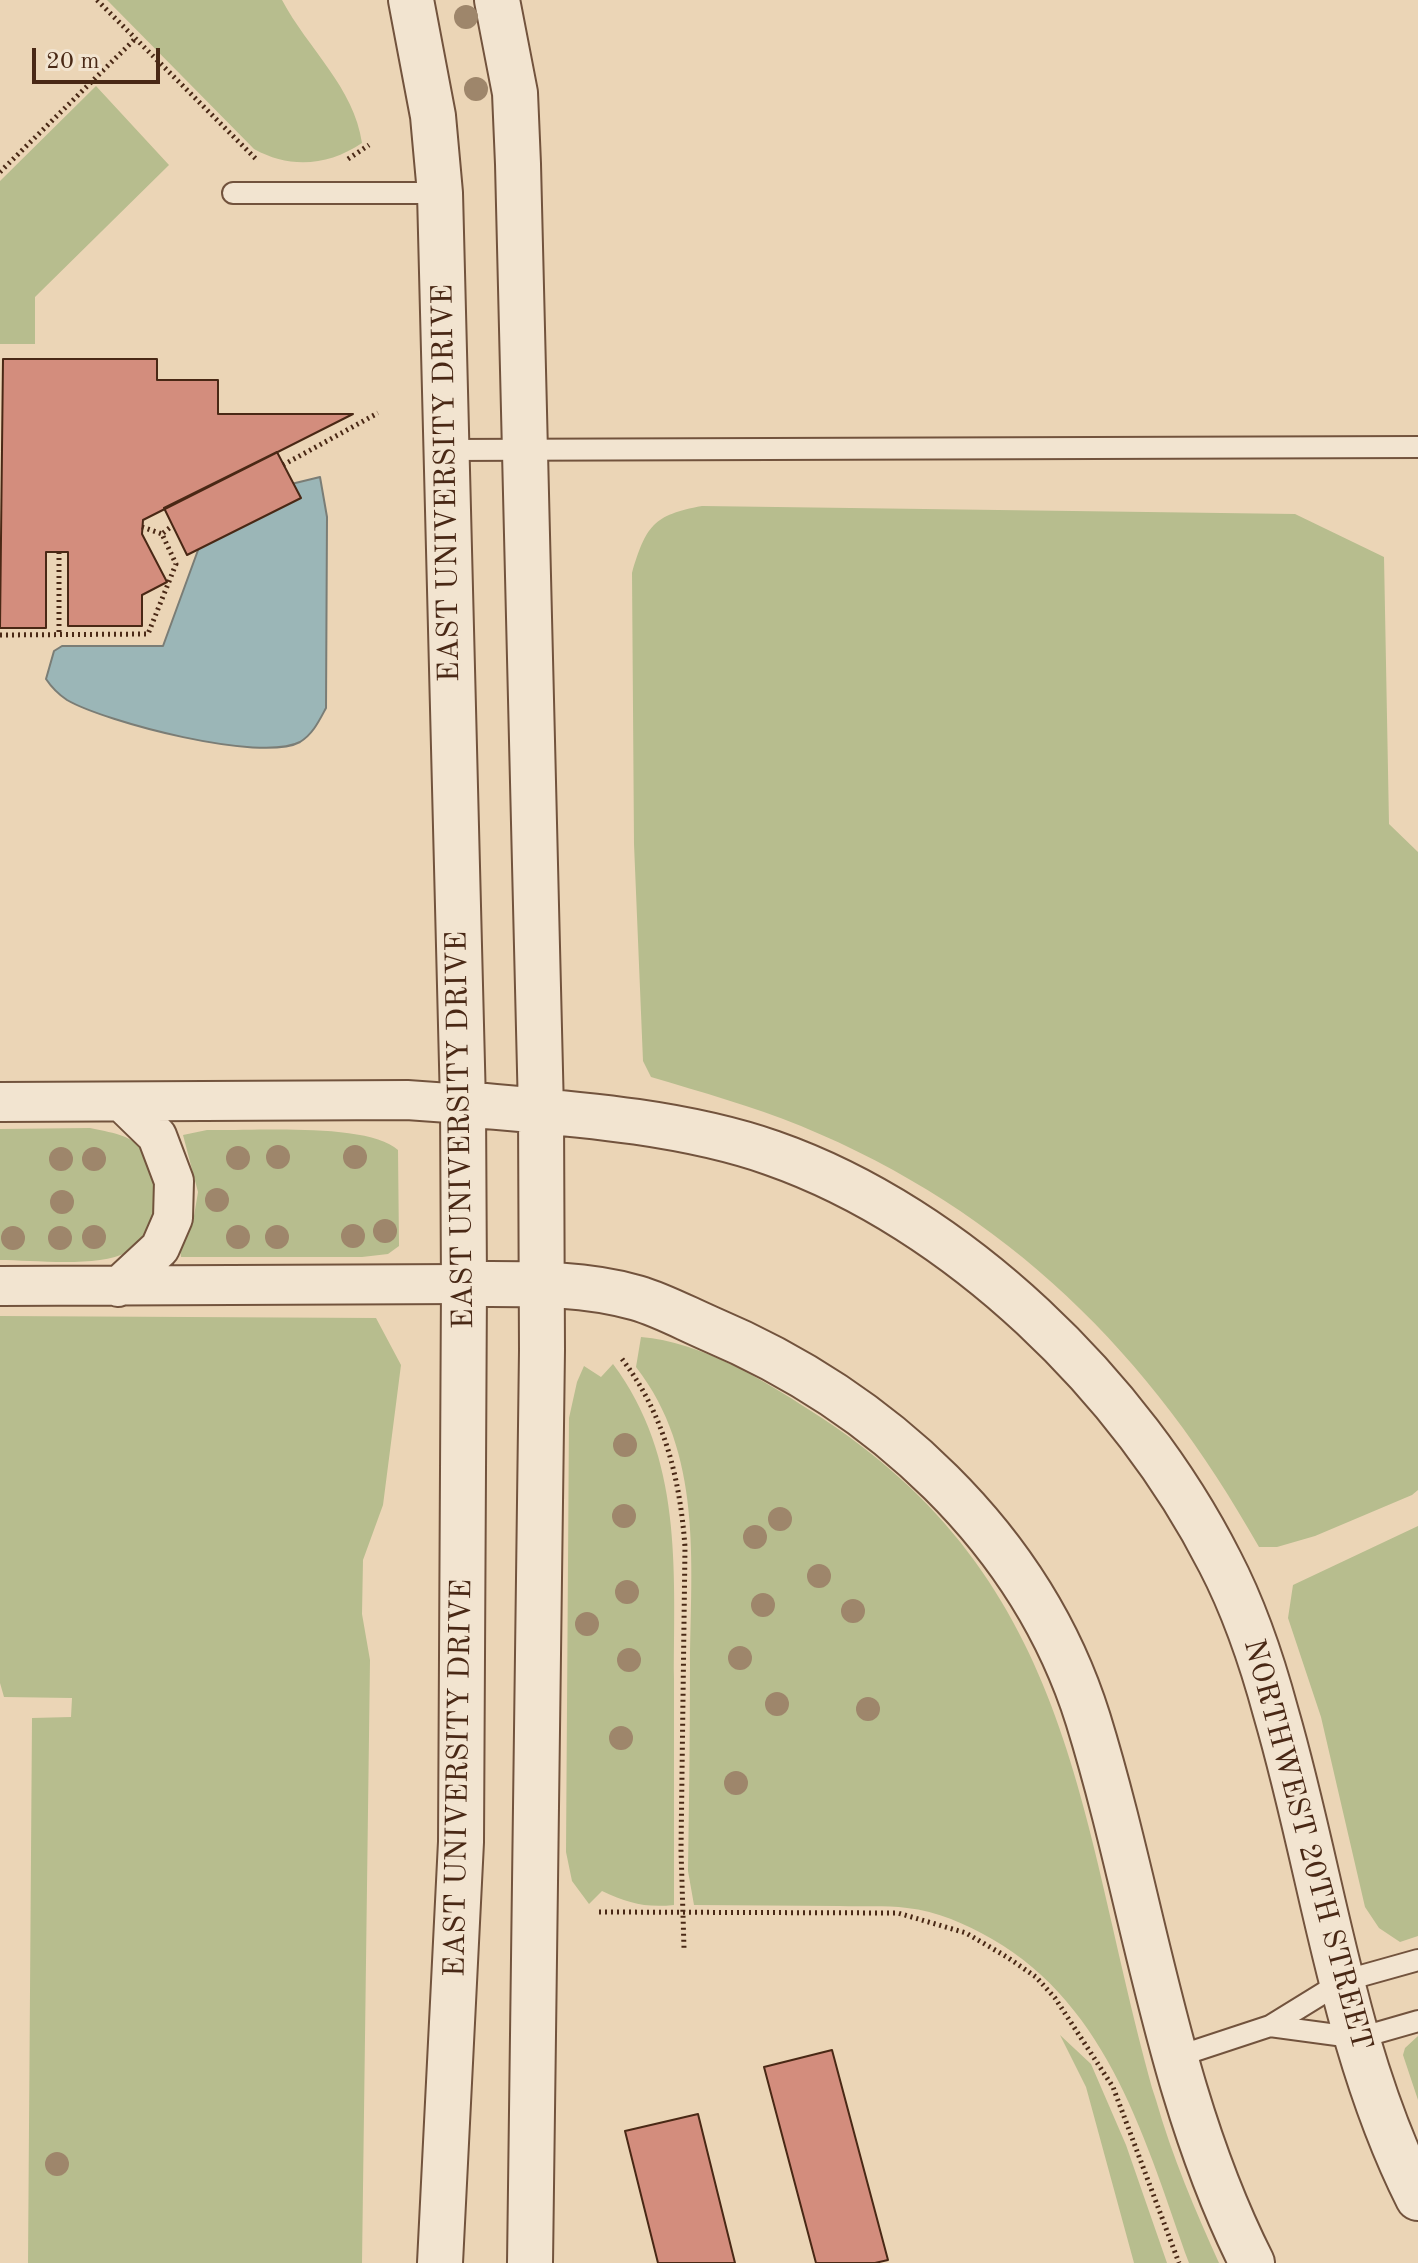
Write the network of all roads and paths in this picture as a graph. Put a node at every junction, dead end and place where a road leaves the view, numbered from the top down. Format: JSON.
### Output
{"nodes":[{"id":1,"x":97,"y":0,"type":"edge"},
{"id":2,"x":411,"y":0,"type":"edge"},
{"id":3,"x":497,"y":0,"type":"edge"},
{"id":4,"x":515,"y":0,"type":"edge"},
{"id":5,"x":135,"y":39,"type":"junction"},
{"id":6,"x":515,"y":93,"type":"junction"},
{"id":7,"x":369,"y":145,"type":"dead end"},
{"id":8,"x":264,"y":164,"type":"dead end"},
{"id":9,"x":338,"y":165,"type":"dead end"},
{"id":10,"x":0,"y":172,"type":"edge"},
{"id":11,"x":233,"y":193,"type":"dead end"},
{"id":12,"x":440,"y":193,"type":"junction"},
{"id":13,"x":378,"y":413,"type":"dead end"},
{"id":14,"x":1418,"y":447,"type":"edge"},
{"id":15,"x":527,"y":448,"type":"junction"},
{"id":16,"x":445,"y":450,"type":"junction"},
{"id":17,"x":283,"y":465,"type":"dead end"},
{"id":18,"x":172,"y":526,"type":"dead end"},
{"id":19,"x":142,"y":527,"type":"dead end"},
{"id":20,"x":162,"y":534,"type":"junction"},
{"id":21,"x":59,"y":552,"type":"dead end"},
{"id":22,"x":59,"y":634,"type":"junction"},
{"id":23,"x":0,"y":635,"type":"edge"},
{"id":24,"x":0,"y":1102,"type":"edge"},
{"id":25,"x":122,"y":1102,"type":"junction"},
{"id":26,"x":463,"y":1104,"type":"junction"},
{"id":27,"x":541,"y":1111,"type":"junction"},
{"id":28,"x":464,"y":1284,"type":"junction"},
{"id":29,"x":541,"y":1284,"type":"junction"},
{"id":30,"x":0,"y":1286,"type":"edge"},
{"id":31,"x":118,"y":1287,"type":"junction"},
{"id":32,"x":622,"y":1359,"type":"dead end"},
{"id":33,"x":599,"y":1912,"type":"dead end"},
{"id":34,"x":683,"y":1912,"type":"junction"},
{"id":35,"x":684,"y":1948,"type":"dead end"},
{"id":36,"x":1418,"y":1960,"type":"edge"},
{"id":37,"x":1343,"y":1981,"type":"junction"},
{"id":38,"x":1418,"y":2021,"type":"edge"},
{"id":39,"x":1270,"y":2026,"type":"junction"},
{"id":40,"x":1359,"y":2038,"type":"junction"},
{"id":41,"x":1176,"y":2057,"type":"junction"},
{"id":42,"x":1418,"y":2198,"type":"edge"},
{"id":43,"x":440,"y":2263,"type":"edge"},
{"id":44,"x":530,"y":2263,"type":"edge"},
{"id":45,"x":1179,"y":2263,"type":"edge"},
{"id":46,"x":1252,"y":2263,"type":"edge"}],
"edges":[{"from":1,"to":5,"type":"path"},
{"from":2,"to":12,"type":"street","name":"EAST UNIVERSITY DRIVE"},
{"from":3,"to":6,"type":"street"},
{"from":4,"to":6,"type":"street"},
{"from":5,"to":8,"type":"path"},
{"from":5,"to":10,"type":"path"},
{"from":6,"to":15,"type":"street"},
{"from":7,"to":9,"type":"path"},
{"from":11,"to":12,"type":"lane"},
{"from":12,"to":16,"type":"street","name":"EAST UNIVERSITY DRIVE"},
{"from":13,"to":17,"type":"path"},
{"from":14,"to":15,"type":"lane"},
{"from":15,"to":16,"type":"lane"},
{"from":15,"to":27,"type":"street"},
{"from":16,"to":26,"type":"street","name":"EAST UNIVERSITY DRIVE"},
{"from":18,"to":20,"type":"path"},
{"from":19,"to":20,"type":"path"},
{"from":20,"to":22,"type":"path"},
{"from":21,"to":22,"type":"path"},
{"from":22,"to":23,"type":"path"},
{"from":24,"to":25,"type":"street","name":"NORTHWEST 20TH STREET"},
{"from":25,"to":26,"type":"street","name":"NORTHWEST 20TH STREET"},
{"from":25,"to":31,"type":"street"},
{"from":26,"to":27,"type":"street","name":"NORTHWEST 20TH STREET"},
{"from":26,"to":28,"type":"street","name":"EAST UNIVERSITY DRIVE"},
{"from":27,"to":29,"type":"street"},
{"from":27,"to":37,"type":"street","name":"NORTHWEST 20TH STREET"},
{"from":28,"to":29,"type":"street"},
{"from":28,"to":31,"type":"street"},
{"from":28,"to":43,"type":"street","name":"EAST UNIVERSITY DRIVE"},
{"from":29,"to":41,"type":"street"},
{"from":29,"to":44,"type":"street"},
{"from":30,"to":31,"type":"street"},
{"from":32,"to":34,"type":"path"},
{"from":33,"to":34,"type":"path"},
{"from":34,"to":35,"type":"path"},
{"from":34,"to":45,"type":"path"},
{"from":36,"to":37,"type":"lane"},
{"from":37,"to":39,"type":"lane"},
{"from":37,"to":40,"type":"street","name":"NORTHWEST 20TH STREET"},
{"from":38,"to":40,"type":"lane"},
{"from":39,"to":40,"type":"lane"},
{"from":39,"to":41,"type":"lane"},
{"from":40,"to":42,"type":"street","name":"NORTHWEST 20TH STREET"},
{"from":41,"to":46,"type":"street"}]}
